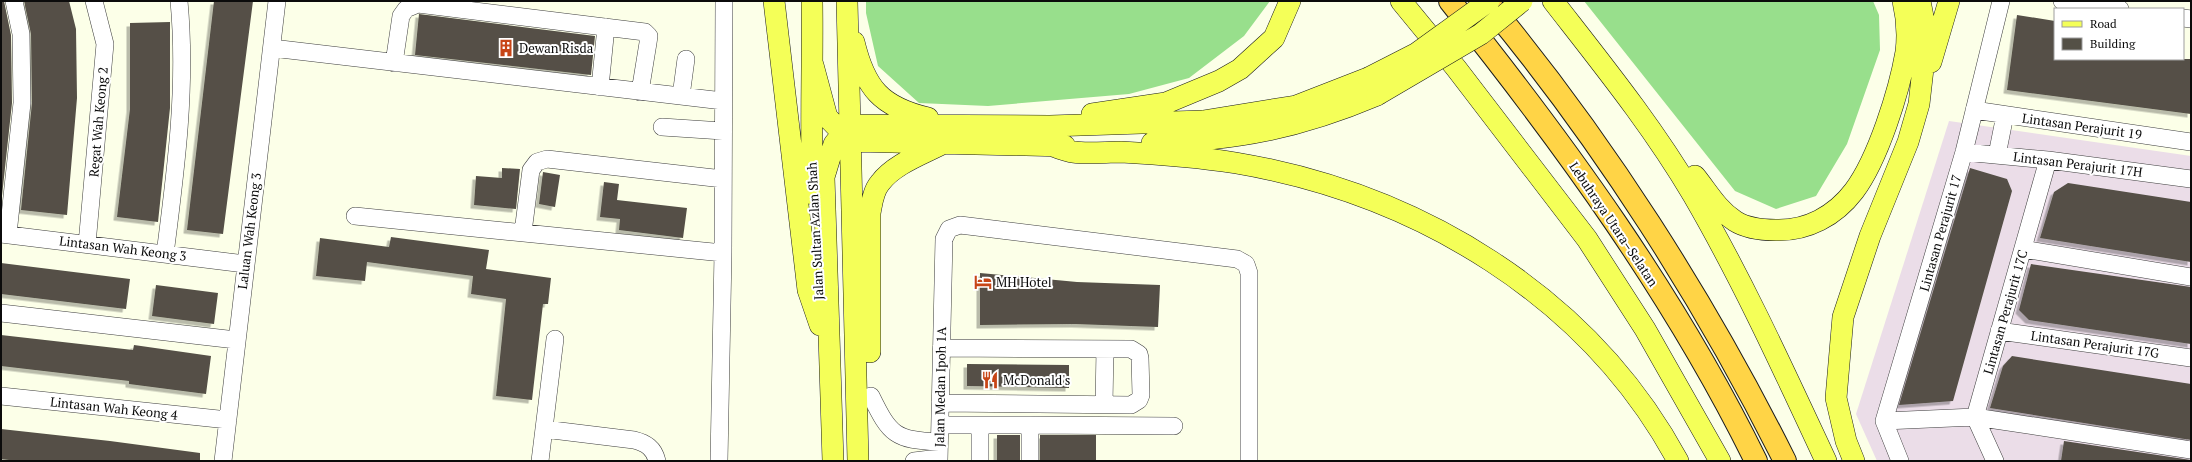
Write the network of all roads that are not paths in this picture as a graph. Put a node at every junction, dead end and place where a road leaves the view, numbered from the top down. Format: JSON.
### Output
{"nodes":[{"id":1,"x":14,"y":1,"type":"edge"},
{"id":2,"x":94,"y":1,"type":"edge"},
{"id":3,"x":179,"y":1,"type":"edge"},
{"id":4,"x":277,"y":1,"type":"edge"},
{"id":5,"x":724,"y":1,"type":"edge"},
{"id":6,"x":774,"y":1,"type":"edge"},
{"id":7,"x":812,"y":1,"type":"edge"},
{"id":8,"x":1290,"y":1,"type":"edge"},
{"id":9,"x":1401,"y":1,"type":"edge"},
{"id":10,"x":1450,"y":1,"type":"edge"},
{"id":11,"x":1488,"y":1,"type":"edge"},
{"id":12,"x":1522,"y":1,"type":"edge"},
{"id":13,"x":1553,"y":1,"type":"edge"},
{"id":14,"x":1903,"y":1,"type":"edge"},
{"id":15,"x":1920,"y":1,"type":"edge"},
{"id":16,"x":1949,"y":1,"type":"edge"},
{"id":17,"x":2001,"y":1,"type":"edge"},
{"id":18,"x":2062,"y":1,"type":"edge"},
{"id":19,"x":847,"y":4,"type":"edge"},
{"id":20,"x":2113,"y":8,"type":"edge"},
{"id":21,"x":606,"y":27,"type":"junction"},
{"id":22,"x":272,"y":48,"type":"junction"},
{"id":23,"x":686,"y":59,"type":"dead end"},
{"id":24,"x":394,"y":63,"type":"junction"},
{"id":25,"x":813,"y":65,"type":"junction"},
{"id":26,"x":600,"y":87,"type":"junction"},
{"id":27,"x":1373,"y":87,"type":"junction"},
{"id":28,"x":640,"y":92,"type":"junction"},
{"id":29,"x":681,"y":96,"type":"junction"},
{"id":30,"x":723,"y":101,"type":"junction"},
{"id":31,"x":1918,"y":104,"type":"junction"},
{"id":32,"x":1974,"y":110,"type":"junction"},
{"id":33,"x":2005,"y":115,"type":"junction"},
{"id":34,"x":959,"y":125,"type":"junction"},
{"id":35,"x":662,"y":127,"type":"dead end"},
{"id":36,"x":723,"y":131,"type":"junction"},
{"id":37,"x":847,"y":133,"type":"junction"},
{"id":38,"x":1652,"y":133,"type":"junction"},
{"id":39,"x":1051,"y":136,"type":"junction"},
{"id":40,"x":946,"y":142,"type":"junction"},
{"id":41,"x":2191,"y":142,"type":"edge"},
{"id":42,"x":1964,"y":152,"type":"junction"},
{"id":43,"x":1997,"y":155,"type":"junction"},
{"id":44,"x":2048,"y":160,"type":"junction"},
{"id":45,"x":827,"y":168,"type":"junction"},
{"id":46,"x":850,"y":169,"type":"junction"},
{"id":47,"x":723,"y":179,"type":"junction"},
{"id":48,"x":2191,"y":179,"type":"edge"},
{"id":49,"x":355,"y":216,"type":"dead end"},
{"id":50,"x":523,"y":232,"type":"junction"},
{"id":51,"x":4,"y":234,"type":"edge"},
{"id":52,"x":87,"y":244,"type":"junction"},
{"id":53,"x":2023,"y":249,"type":"junction"},
{"id":54,"x":723,"y":253,"type":"junction"},
{"id":55,"x":165,"y":254,"type":"junction"},
{"id":56,"x":245,"y":264,"type":"junction"},
{"id":57,"x":2191,"y":277,"type":"edge"},
{"id":58,"x":1,"y":313,"type":"edge"},
{"id":59,"x":820,"y":326,"type":"junction"},
{"id":60,"x":1999,"y":331,"type":"junction"},
{"id":61,"x":555,"y":339,"type":"dead end"},
{"id":62,"x":236,"y":340,"type":"junction"},
{"id":63,"x":941,"y":348,"type":"junction"},
{"id":64,"x":1105,"y":349,"type":"junction"},
{"id":65,"x":2191,"y":358,"type":"edge"},
{"id":66,"x":1,"y":396,"type":"edge"},
{"id":67,"x":871,"y":396,"type":"junction"},
{"id":68,"x":940,"y":403,"type":"junction"},
{"id":69,"x":1104,"y":404,"type":"junction"},
{"id":70,"x":1974,"y":417,"type":"junction"},
{"id":71,"x":228,"y":420,"type":"junction"},
{"id":72,"x":1884,"y":420,"type":"junction"},
{"id":73,"x":940,"y":425,"type":"junction"},
{"id":74,"x":980,"y":425,"type":"junction"},
{"id":75,"x":1030,"y":425,"type":"junction"},
{"id":76,"x":1174,"y":426,"type":"dead end"},
{"id":77,"x":544,"y":429,"type":"junction"},
{"id":78,"x":2191,"y":450,"type":"edge"},
{"id":79,"x":939,"y":454,"type":"edge"},
{"id":80,"x":223,"y":461,"type":"edge"},
{"id":81,"x":540,"y":461,"type":"edge"},
{"id":82,"x":656,"y":461,"type":"edge"},
{"id":83,"x":719,"y":461,"type":"edge"},
{"id":84,"x":822,"y":461,"type":"edge"},
{"id":85,"x":833,"y":461,"type":"edge"},
{"id":86,"x":858,"y":461,"type":"edge"},
{"id":87,"x":871,"y":461,"type":"edge"},
{"id":88,"x":914,"y":461,"type":"edge"},
{"id":89,"x":980,"y":461,"type":"edge"},
{"id":90,"x":1030,"y":461,"type":"edge"},
{"id":91,"x":1249,"y":461,"type":"edge"},
{"id":92,"x":1678,"y":461,"type":"edge"},
{"id":93,"x":1720,"y":461,"type":"edge"},
{"id":94,"x":1756,"y":461,"type":"edge"},
{"id":95,"x":1784,"y":461,"type":"edge"},
{"id":96,"x":1826,"y":461,"type":"edge"},
{"id":97,"x":1854,"y":461,"type":"edge"},
{"id":98,"x":1900,"y":461,"type":"edge"},
{"id":99,"x":1995,"y":461,"type":"edge"}],
"edges":[{"from":1,"to":51,"type":"street"},
{"from":2,"to":52,"type":"street","name":"Regat Wah Keong 2"},
{"from":3,"to":55,"type":"street"},
{"from":4,"to":22,"type":"street","name":"Laluan Wah Keong 3"},
{"from":5,"to":30,"type":"street"},
{"from":6,"to":59,"type":"main road"},
{"from":7,"to":25,"type":"main road","name":"Jalan Sultan Azlan Shah"},
{"from":8,"to":39,"type":"main road"},
{"from":9,"to":93,"type":"main road"},
{"from":10,"to":94,"type":"highway","name":"Lebuhraya Utara–Selatan"},
{"from":11,"to":27,"type":"main road","bridge":true},
{"from":11,"to":95,"type":"highway","name":"Lebuhraya Utara–Selatan"},
{"from":12,"to":27,"type":"main road","bridge":true},
{"from":13,"to":38,"type":"main road"},
{"from":14,"to":38,"type":"main road"},
{"from":15,"to":31,"type":"main road"},
{"from":16,"to":31,"type":"main road"},
{"from":17,"to":32,"type":"street","name":"Lintasan Perajurit 17"},
{"from":18,"to":20,"type":"street"},
{"from":19,"to":34,"type":"main road"},
{"from":19,"to":37,"type":"main road"},
{"from":21,"to":24,"type":"street"},
{"from":21,"to":26,"type":"street"},
{"from":21,"to":28,"type":"street"},
{"from":22,"to":24,"type":"street"},
{"from":22,"to":56,"type":"street","name":"Laluan Wah Keong 3"},
{"from":23,"to":29,"type":"street"},
{"from":24,"to":26,"type":"street"},
{"from":25,"to":37,"type":"main road"},
{"from":25,"to":59,"type":"main road","name":"Jalan Sultan Azlan Shah"},
{"from":26,"to":28,"type":"street"},
{"from":27,"to":39,"type":"main road"},
{"from":28,"to":29,"type":"street"},
{"from":29,"to":30,"type":"street"},
{"from":30,"to":36,"type":"street"},
{"from":31,"to":97,"type":"main road"},
{"from":32,"to":33,"type":"street","name":"Lintasan Perajurit 19"},
{"from":32,"to":42,"type":"street","name":"Lintasan Perajurit 17"},
{"from":33,"to":41,"type":"street","name":"Lintasan Perajurit 19"},
{"from":33,"to":43,"type":"street"},
{"from":34,"to":37,"type":"main road"},
{"from":34,"to":39,"type":"main road"},
{"from":35,"to":36,"type":"street"},
{"from":36,"to":47,"type":"street"},
{"from":37,"to":40,"type":"main road"},
{"from":37,"to":45,"type":"main road"},
{"from":37,"to":46,"type":"main road"},
{"from":38,"to":96,"type":"main road"},
{"from":39,"to":40,"type":"main road"},
{"from":39,"to":92,"type":"main road"},
{"from":40,"to":67,"type":"main road"},
{"from":42,"to":43,"type":"street","name":"Lintasan Perajurit 17H"},
{"from":42,"to":72,"type":"street","name":"Lintasan Perajurit 17"},
{"from":43,"to":44,"type":"street","name":"Lintasan Perajurit 17H"},
{"from":44,"to":48,"type":"street","name":"Lintasan Perajurit 17H"},
{"from":44,"to":53,"type":"street","name":"Lintasan Perajurit 17C"},
{"from":45,"to":46,"type":"main road"},
{"from":45,"to":85,"type":"main road"},
{"from":46,"to":86,"type":"main road"},
{"from":47,"to":50,"type":"street"},
{"from":47,"to":54,"type":"street"},
{"from":49,"to":50,"type":"street"},
{"from":50,"to":54,"type":"street"},
{"from":51,"to":52,"type":"street","name":"Lintasan Wah Keong 3"},
{"from":52,"to":55,"type":"street","name":"Lintasan Wah Keong 3"},
{"from":53,"to":57,"type":"street"},
{"from":53,"to":60,"type":"street","name":"Lintasan Perajurit 17C"},
{"from":54,"to":83,"type":"street"},
{"from":55,"to":56,"type":"street","name":"Lintasan Wah Keong 3"},
{"from":56,"to":62,"type":"street","name":"Laluan Wah Keong 3"},
{"from":58,"to":62,"type":"street"},
{"from":59,"to":84,"type":"main road","name":"Jalan Sultan Azlan Shah"},
{"from":60,"to":65,"type":"street","name":"Lintasan Perajurit 17G"},
{"from":60,"to":70,"type":"street","name":"Lintasan Perajurit 17C"},
{"from":61,"to":77,"type":"street"},
{"from":62,"to":71,"type":"street","name":"Laluan Wah Keong 3"},
{"from":63,"to":64,"type":"street"},
{"from":63,"to":68,"type":"street","name":"Jalan Medan Ipoh 1A"},
{"from":63,"to":91,"type":"street","name":"Jalan Medan Ipoh 1A"},
{"from":64,"to":69,"type":"street"},
{"from":64,"to":69,"type":"street"},
{"from":66,"to":71,"type":"street","name":"Lintasan Wah Keong 4"},
{"from":67,"to":79,"type":"street"},
{"from":67,"to":87,"type":"main road"},
{"from":68,"to":69,"type":"street"},
{"from":68,"to":73,"type":"street","name":"Jalan Medan Ipoh 1A"},
{"from":70,"to":72,"type":"street"},
{"from":70,"to":78,"type":"street"},
{"from":70,"to":99,"type":"street"},
{"from":71,"to":80,"type":"street","name":"Laluan Wah Keong 3"},
{"from":72,"to":98,"type":"street"},
{"from":73,"to":74,"type":"street"},
{"from":73,"to":79,"type":"street","name":"Jalan Medan Ipoh 1A"},
{"from":74,"to":75,"type":"street"},
{"from":74,"to":89,"type":"street"},
{"from":75,"to":76,"type":"street"},
{"from":75,"to":90,"type":"street"},
{"from":77,"to":81,"type":"street"},
{"from":77,"to":82,"type":"street"},
{"from":79,"to":88,"type":"street"}]}
